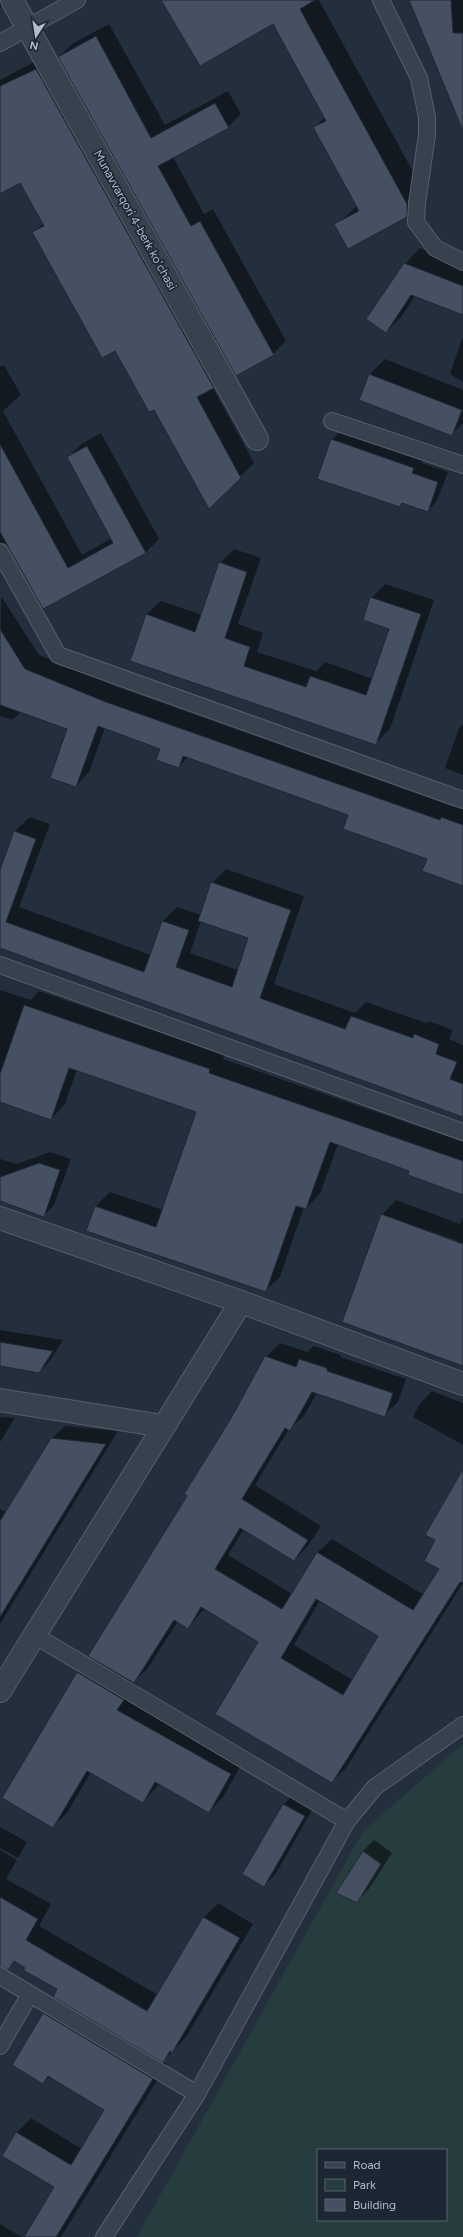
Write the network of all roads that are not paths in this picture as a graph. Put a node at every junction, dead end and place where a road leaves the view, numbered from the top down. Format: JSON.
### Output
{"nodes":[{"id":1,"x":12,"y":0,"type":"edge"},
{"id":2,"x":77,"y":0,"type":"edge"},
{"id":3,"x":381,"y":0,"type":"edge"},
{"id":4,"x":27,"y":26,"type":"junction"},
{"id":5,"x":0,"y":43,"type":"edge"},
{"id":6,"x":463,"y":262,"type":"edge"},
{"id":7,"x":332,"y":421,"type":"dead end"},
{"id":8,"x":257,"y":439,"type":"dead end"},
{"id":9,"x":463,"y":465,"type":"edge"},
{"id":10,"x":0,"y":552,"type":"edge"},
{"id":11,"x":463,"y":800,"type":"edge"},
{"id":12,"x":0,"y":965,"type":"edge"},
{"id":13,"x":463,"y":1132,"type":"edge"},
{"id":14,"x":0,"y":1218,"type":"edge"},
{"id":15,"x":241,"y":1302,"type":"junction"},
{"id":16,"x":463,"y":1384,"type":"edge"},
{"id":17,"x":0,"y":1400,"type":"edge"},
{"id":18,"x":163,"y":1426,"type":"junction"},
{"id":19,"x":34,"y":1634,"type":"junction"},
{"id":20,"x":0,"y":1691,"type":"edge"},
{"id":21,"x":463,"y":1725,"type":"edge"},
{"id":22,"x":347,"y":1821,"type":"junction"},
{"id":23,"x":0,"y":1976,"type":"edge"},
{"id":24,"x":30,"y":1994,"type":"junction"},
{"id":25,"x":0,"y":2046,"type":"edge"},
{"id":26,"x":197,"y":2094,"type":"junction"},
{"id":27,"x":104,"y":2237,"type":"edge"}],
"edges":[{"from":1,"to":4,"type":"street","name":"Munavvarqori 4-berk koʻchasi"},
{"from":2,"to":4,"type":"lane"},
{"from":3,"to":6,"type":"lane"},
{"from":4,"to":5,"type":"lane"},
{"from":4,"to":8,"type":"street","name":"Munavvarqori 4-berk koʻchasi"},
{"from":7,"to":9,"type":"lane"},
{"from":10,"to":11,"type":"lane"},
{"from":12,"to":13,"type":"lane"},
{"from":14,"to":15,"type":"street"},
{"from":15,"to":16,"type":"street"},
{"from":15,"to":18,"type":"street"},
{"from":17,"to":18,"type":"street"},
{"from":18,"to":19,"type":"street"},
{"from":19,"to":20,"type":"street"},
{"from":19,"to":22,"type":"lane"},
{"from":21,"to":22,"type":"lane"},
{"from":22,"to":26,"type":"lane"},
{"from":23,"to":24,"type":"lane"},
{"from":24,"to":25,"type":"lane"},
{"from":24,"to":26,"type":"lane"},
{"from":26,"to":27,"type":"lane"}]}
